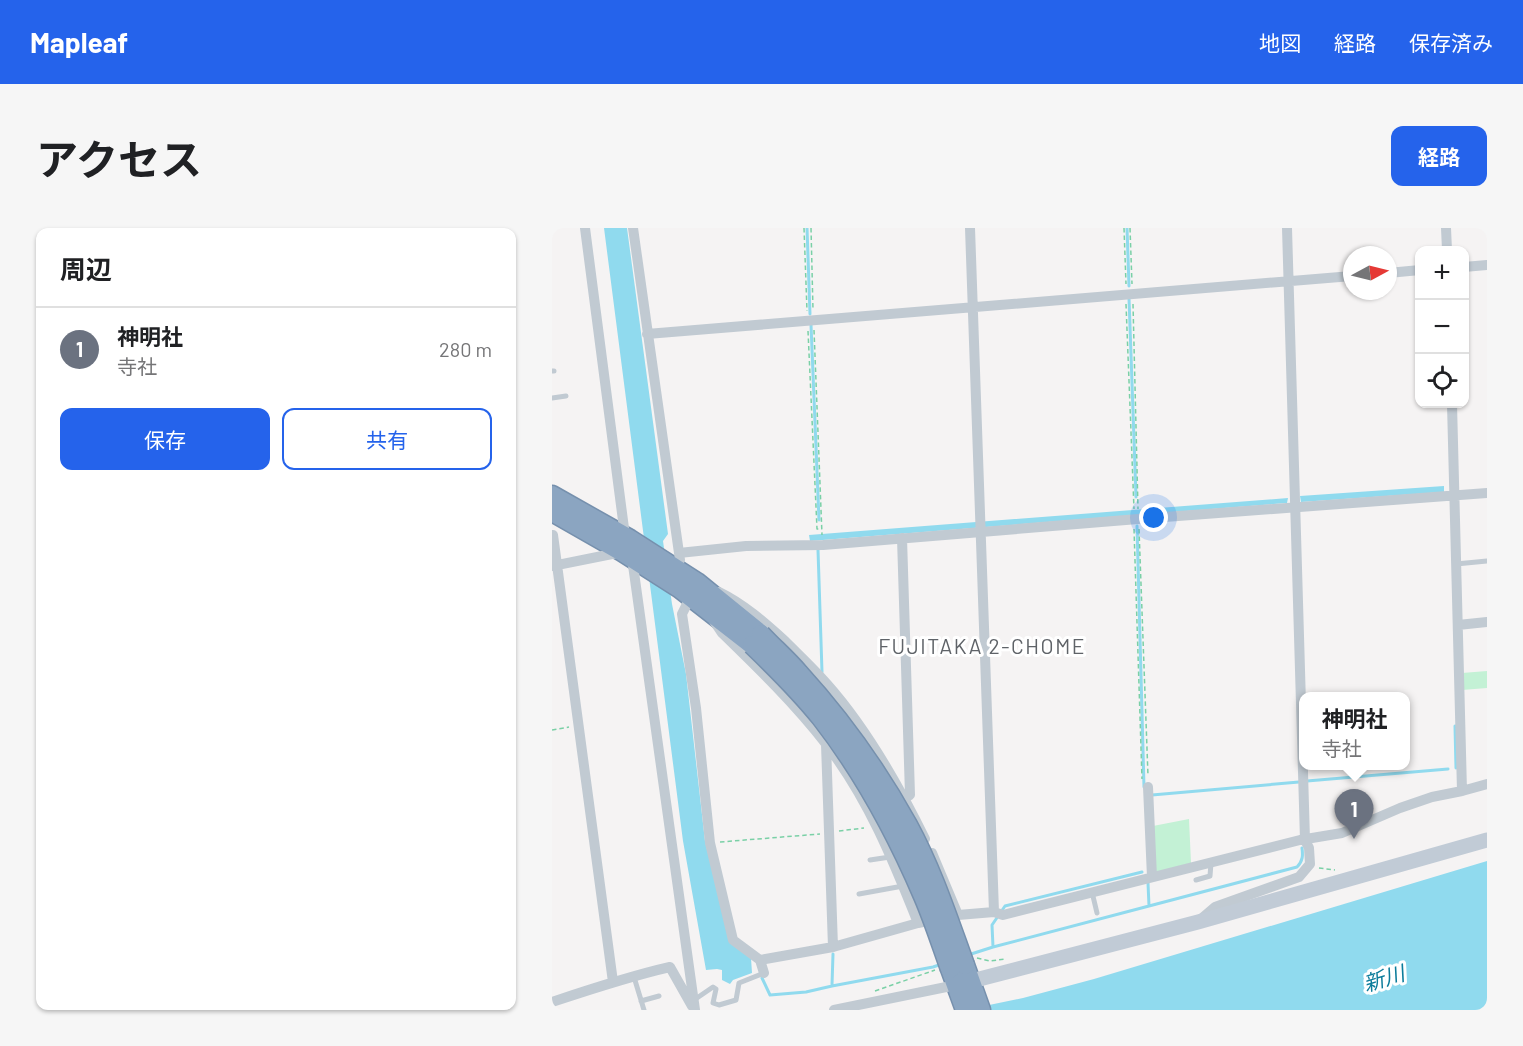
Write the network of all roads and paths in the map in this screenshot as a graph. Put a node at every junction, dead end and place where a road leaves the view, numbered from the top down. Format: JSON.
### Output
{"nodes":[{"id":1,"x":585,"y":228,"type":"edge"},
{"id":2,"x":633,"y":228,"type":"edge"},
{"id":3,"x":804,"y":228,"type":"edge"},
{"id":4,"x":811,"y":228,"type":"edge"},
{"id":5,"x":970,"y":228,"type":"edge"},
{"id":6,"x":1124,"y":228,"type":"edge"},
{"id":7,"x":1130,"y":228,"type":"edge"},
{"id":8,"x":1287,"y":228,"type":"edge"},
{"id":9,"x":1446,"y":228,"type":"edge"},
{"id":10,"x":1447,"y":246,"type":"edge"},
{"id":11,"x":1487,"y":265,"type":"edge"},
{"id":12,"x":1469,"y":267,"type":"edge"},
{"id":13,"x":1415,"y":270,"type":"edge"},
{"id":14,"x":1397,"y":272,"type":"edge"},
{"id":15,"x":1343,"y":277,"type":"edge"},
{"id":16,"x":1288,"y":280,"type":"junction"},
{"id":17,"x":1129,"y":293,"type":"junction"},
{"id":18,"x":973,"y":306,"type":"junction"},
{"id":19,"x":810,"y":320,"type":"junction"},
{"id":20,"x":647,"y":334,"type":"junction"},
{"id":21,"x":566,"y":396,"type":"dead end"},
{"id":22,"x":552,"y":398,"type":"edge"},
{"id":23,"x":1452,"y":408,"type":"edge"},
{"id":24,"x":552,"y":488,"type":"edge"},
{"id":25,"x":1487,"y":493,"type":"edge"},
{"id":26,"x":552,"y":495,"type":"edge"},
{"id":27,"x":1454,"y":496,"type":"junction"},
{"id":28,"x":1294,"y":507,"type":"junction"},
{"id":29,"x":1134,"y":508,"type":"dead end"},
{"id":30,"x":552,"y":513,"type":"edge"},
{"id":31,"x":1137,"y":515,"type":"junction"},
{"id":32,"x":604,"y":526,"type":"junction"},
{"id":33,"x":981,"y":527,"type":"junction"},
{"id":34,"x":553,"y":535,"type":"edge"},
{"id":35,"x":902,"y":538,"type":"junction"},
{"id":36,"x":627,"y":546,"type":"junction"},
{"id":37,"x":679,"y":553,"type":"junction"},
{"id":38,"x":1487,"y":561,"type":"edge"},
{"id":39,"x":1456,"y":564,"type":"junction"},
{"id":40,"x":554,"y":566,"type":"edge"},
{"id":41,"x":691,"y":589,"type":"junction"},
{"id":42,"x":1487,"y":622,"type":"edge"},
{"id":43,"x":1458,"y":624,"type":"junction"},
{"id":44,"x":1300,"y":692,"type":"edge"},
{"id":45,"x":578,"y":726,"type":"junction"},
{"id":46,"x":552,"y":730,"type":"edge"},
{"id":47,"x":826,"y":744,"type":"junction"},
{"id":48,"x":1303,"y":770,"type":"edge"},
{"id":49,"x":1487,"y":784,"type":"edge"},
{"id":50,"x":1145,"y":787,"type":"junction"},
{"id":51,"x":1462,"y":791,"type":"junction"},
{"id":52,"x":905,"y":798,"type":"junction"},
{"id":53,"x":877,"y":825,"type":"junction"},
{"id":54,"x":829,"y":833,"type":"junction"},
{"id":55,"x":1305,"y":840,"type":"junction"},
{"id":56,"x":1487,"y":840,"type":"edge"},
{"id":57,"x":710,"y":843,"type":"junction"},
{"id":58,"x":892,"y":857,"type":"junction"},
{"id":59,"x":870,"y":861,"type":"dead end"},
{"id":60,"x":1211,"y":862,"type":"junction"},
{"id":61,"x":1152,"y":877,"type":"junction"},
{"id":62,"x":1196,"y":880,"type":"dead end"},
{"id":63,"x":903,"y":886,"type":"junction"},
{"id":64,"x":1092,"y":892,"type":"junction"},
{"id":65,"x":859,"y":894,"type":"dead end"},
{"id":66,"x":998,"y":913,"type":"junction"},
{"id":67,"x":1097,"y":913,"type":"dead end"},
{"id":68,"x":958,"y":915,"type":"junction"},
{"id":69,"x":1197,"y":922,"type":"junction"},
{"id":70,"x":918,"y":923,"type":"junction"},
{"id":71,"x":833,"y":947,"type":"junction"},
{"id":72,"x":760,"y":960,"type":"junction"},
{"id":73,"x":764,"y":973,"type":"joint"},
{"id":74,"x":634,"y":977,"type":"junction"},
{"id":75,"x":962,"y":980,"type":"junction"},
{"id":76,"x":613,"y":982,"type":"junction"},
{"id":77,"x":658,"y":996,"type":"dead end"},
{"id":78,"x":641,"y":1001,"type":"junction"},
{"id":79,"x":552,"y":1002,"type":"edge"},
{"id":80,"x":694,"y":1007,"type":"edge"},
{"id":81,"x":644,"y":1010,"type":"edge"},
{"id":82,"x":834,"y":1010,"type":"edge"},
{"id":83,"x":965,"y":1010,"type":"edge"},
{"id":84,"x":981,"y":1010,"type":"edge"}],
"edges":[{"from":1,"to":36,"type":"street"},
{"from":2,"to":20,"type":"street"},
{"from":3,"to":19,"type":"path"},
{"from":4,"to":19,"type":"path"},
{"from":5,"to":18,"type":"street"},
{"from":6,"to":17,"type":"path"},
{"from":7,"to":17,"type":"path"},
{"from":8,"to":16,"type":"street"},
{"from":9,"to":10,"type":"street"},
{"from":11,"to":12,"type":"street"},
{"from":13,"to":14,"type":"street"},
{"from":15,"to":16,"type":"street"},
{"from":16,"to":17,"type":"street"},
{"from":16,"to":28,"type":"street"},
{"from":17,"to":18,"type":"street"},
{"from":17,"to":29,"type":"path"},
{"from":17,"to":31,"type":"path"},
{"from":18,"to":19,"type":"street"},
{"from":18,"to":33,"type":"street"},
{"from":19,"to":19,"type":"path"},
{"from":19,"to":20,"type":"street"},
{"from":20,"to":37,"type":"street"},
{"from":21,"to":22,"type":"lane"},
{"from":23,"to":27,"type":"street"},
{"from":24,"to":32,"type":"highway"},
{"from":25,"to":27,"type":"street"},
{"from":26,"to":32,"type":"highway"},
{"from":27,"to":28,"type":"street"},
{"from":27,"to":39,"type":"street"},
{"from":28,"to":31,"type":"street"},
{"from":28,"to":44,"type":"street"},
{"from":30,"to":36,"type":"highway"},
{"from":31,"to":33,"type":"street"},
{"from":31,"to":50,"type":"path"},
{"from":31,"to":50,"type":"path"},
{"from":32,"to":36,"type":"highway"},
{"from":33,"to":35,"type":"street"},
{"from":33,"to":66,"type":"street"},
{"from":34,"to":40,"type":"street"},
{"from":35,"to":37,"type":"street"},
{"from":35,"to":52,"type":"street"},
{"from":36,"to":40,"type":"street"},
{"from":36,"to":41,"type":"highway"},
{"from":36,"to":80,"type":"street"},
{"from":37,"to":41,"type":"street"},
{"from":38,"to":39,"type":"lane"},
{"from":39,"to":43,"type":"street"},
{"from":40,"to":45,"type":"street"},
{"from":41,"to":47,"type":"street"},
{"from":41,"to":52,"type":"street"},
{"from":41,"to":57,"type":"street"},
{"from":41,"to":75,"type":"highway","bridge":true},
{"from":42,"to":43,"type":"street"},
{"from":43,"to":51,"type":"street"},
{"from":45,"to":46,"type":"path"},
{"from":45,"to":76,"type":"street"},
{"from":47,"to":53,"type":"street"},
{"from":47,"to":54,"type":"street"},
{"from":48,"to":55,"type":"street"},
{"from":49,"to":51,"type":"street"},
{"from":50,"to":61,"type":"street"},
{"from":51,"to":55,"type":"street"},
{"from":52,"to":68,"type":"street"},
{"from":53,"to":54,"type":"path"},
{"from":53,"to":58,"type":"street"},
{"from":54,"to":57,"type":"path"},
{"from":54,"to":71,"type":"street"},
{"from":55,"to":60,"type":"street"},
{"from":55,"to":69,"type":"street"},
{"from":56,"to":69,"type":"street"},
{"from":57,"to":72,"type":"street"},
{"from":58,"to":59,"type":"lane"},
{"from":58,"to":63,"type":"street"},
{"from":60,"to":61,"type":"street"},
{"from":60,"to":62,"type":"lane"},
{"from":61,"to":64,"type":"street"},
{"from":63,"to":65,"type":"lane"},
{"from":63,"to":70,"type":"street"},
{"from":64,"to":66,"type":"street"},
{"from":64,"to":67,"type":"lane"},
{"from":66,"to":68,"type":"street"},
{"from":68,"to":70,"type":"street"},
{"from":69,"to":75,"type":"street"},
{"from":70,"to":71,"type":"street"},
{"from":71,"to":72,"type":"street"},
{"from":72,"to":73,"type":"street"},
{"from":73,"to":80,"type":"lane"},
{"from":74,"to":76,"type":"street"},
{"from":74,"to":78,"type":"lane"},
{"from":74,"to":80,"type":"street"},
{"from":75,"to":82,"type":"street"},
{"from":75,"to":83,"type":"highway"},
{"from":75,"to":84,"type":"highway"},
{"from":76,"to":79,"type":"street"},
{"from":77,"to":78,"type":"lane"},
{"from":78,"to":81,"type":"lane"}]}
